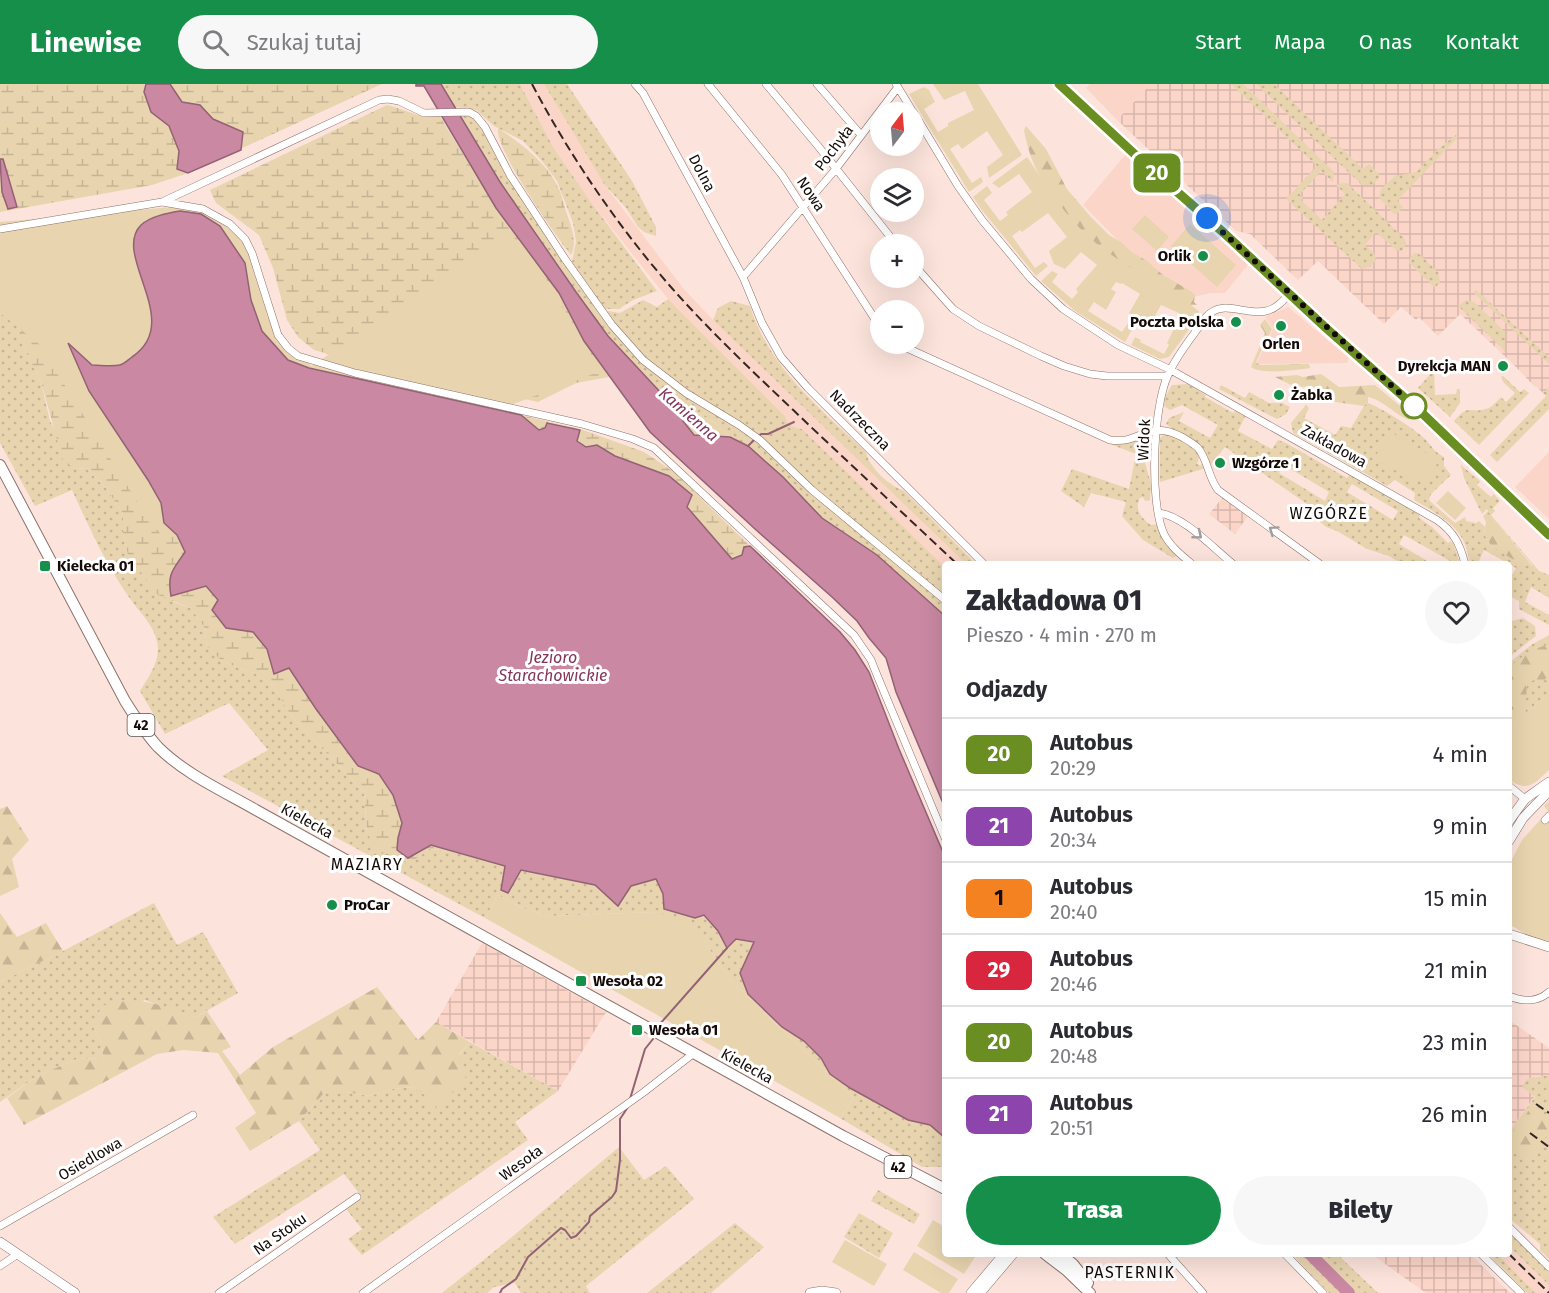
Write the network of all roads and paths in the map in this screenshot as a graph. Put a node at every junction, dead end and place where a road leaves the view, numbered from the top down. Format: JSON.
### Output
{"nodes":[{"id":1,"x":635,"y":84,"type":"edge"},
{"id":2,"x":708,"y":84,"type":"edge"},
{"id":3,"x":765,"y":84,"type":"edge"},
{"id":4,"x":817,"y":84,"type":"edge"},
{"id":5,"x":1059,"y":84,"type":"edge"},
{"id":6,"x":897,"y":86,"type":"edge"},
{"id":7,"x":906,"y":102,"type":"edge"},
{"id":8,"x":924,"y":131,"type":"edge"},
{"id":9,"x":861,"y":135,"type":"junction"},
{"id":10,"x":835,"y":170,"type":"junction"},
{"id":11,"x":185,"y":191,"type":"junction"},
{"id":12,"x":162,"y":201,"type":"junction"},
{"id":13,"x":193,"y":206,"type":"junction"},
{"id":14,"x":804,"y":207,"type":"junction"},
{"id":15,"x":0,"y":229,"type":"edge"},
{"id":16,"x":888,"y":234,"type":"edge"},
{"id":17,"x":743,"y":277,"type":"junction"},
{"id":18,"x":924,"y":277,"type":"edge"},
{"id":19,"x":1289,"y":294,"type":"junction"},
{"id":20,"x":870,"y":311,"type":"edge"},
{"id":21,"x":920,"y":354,"type":"edge"},
{"id":22,"x":1169,"y":373,"type":"junction"},
{"id":23,"x":1156,"y":429,"type":"junction"},
{"id":24,"x":0,"y":465,"type":"edge"},
{"id":25,"x":1159,"y":513,"type":"junction"},
{"id":26,"x":1549,"y":535,"type":"edge"},
{"id":27,"x":981,"y":561,"type":"edge"},
{"id":28,"x":1189,"y":561,"type":"edge"},
{"id":29,"x":1229,"y":561,"type":"edge"},
{"id":30,"x":1316,"y":561,"type":"edge"},
{"id":31,"x":1464,"y":561,"type":"edge"},
{"id":32,"x":942,"y":598,"type":"edge"},
{"id":33,"x":1549,"y":782,"type":"edge"},
{"id":34,"x":1512,"y":788,"type":"edge"},
{"id":35,"x":1549,"y":791,"type":"edge"},
{"id":36,"x":1525,"y":799,"type":"junction"},
{"id":37,"x":1533,"y":806,"type":"junction"},
{"id":38,"x":1513,"y":809,"type":"edge"},
{"id":39,"x":942,"y":831,"type":"edge"},
{"id":40,"x":1512,"y":835,"type":"edge"},
{"id":41,"x":1512,"y":932,"type":"edge"},
{"id":42,"x":1512,"y":935,"type":"edge"},
{"id":43,"x":1522,"y":938,"type":"junction"},
{"id":44,"x":1549,"y":947,"type":"edge"},
{"id":45,"x":1549,"y":992,"type":"edge"},
{"id":46,"x":1512,"y":997,"type":"edge"},
{"id":47,"x":694,"y":1053,"type":"junction"},
{"id":48,"x":192,"y":1115,"type":"dead end"},
{"id":49,"x":853,"y":1142,"type":"junction"},
{"id":50,"x":942,"y":1187,"type":"edge"},
{"id":51,"x":942,"y":1193,"type":"edge"},
{"id":52,"x":357,"y":1197,"type":"dead end"},
{"id":53,"x":0,"y":1226,"type":"edge"},
{"id":54,"x":1512,"y":1230,"type":"edge"},
{"id":55,"x":0,"y":1242,"type":"edge"},
{"id":56,"x":18,"y":1254,"type":"junction"},
{"id":57,"x":1001,"y":1257,"type":"edge"},
{"id":58,"x":1010,"y":1257,"type":"edge"},
{"id":59,"x":1049,"y":1257,"type":"edge"},
{"id":60,"x":1065,"y":1257,"type":"edge"},
{"id":61,"x":1068,"y":1257,"type":"edge"},
{"id":62,"x":1171,"y":1257,"type":"edge"},
{"id":63,"x":1288,"y":1257,"type":"edge"},
{"id":64,"x":1483,"y":1257,"type":"edge"},
{"id":65,"x":1073,"y":1264,"type":"junction"},
{"id":66,"x":0,"y":1266,"type":"edge"},
{"id":67,"x":1549,"y":1267,"type":"edge"},
{"id":68,"x":75,"y":1293,"type":"edge"},
{"id":69,"x":219,"y":1293,"type":"edge"},
{"id":70,"x":363,"y":1293,"type":"edge"},
{"id":71,"x":810,"y":1293,"type":"edge"},
{"id":72,"x":836,"y":1293,"type":"edge"},
{"id":73,"x":971,"y":1293,"type":"edge"},
{"id":74,"x":980,"y":1293,"type":"edge"},
{"id":75,"x":1090,"y":1293,"type":"edge"},
{"id":76,"x":1095,"y":1293,"type":"edge"},
{"id":77,"x":1203,"y":1293,"type":"edge"},
{"id":78,"x":1323,"y":1293,"type":"edge"},
{"id":79,"x":1521,"y":1293,"type":"edge"}],
"edges":[{"from":1,"to":17,"type":"street","name":"Dolna"},
{"from":2,"to":14,"type":"street","name":"Nowa"},
{"from":3,"to":10,"type":"street"},
{"from":4,"to":9,"type":"street"},
{"from":5,"to":19,"type":"street"},
{"from":6,"to":7,"type":"street","name":"Zakładowa"},
{"from":6,"to":9,"type":"street","name":"Pochyła"},
{"from":8,"to":22,"type":"street","name":"Zakładowa"},
{"from":9,"to":10,"type":"street","name":"Pochyła"},
{"from":10,"to":14,"type":"street","name":"Pochyła"},
{"from":10,"to":16,"type":"street"},
{"from":11,"to":12,"type":"street"},
{"from":11,"to":13,"type":"street"},
{"from":11,"to":32,"type":"street"},
{"from":12,"to":13,"type":"street"},
{"from":12,"to":15,"type":"street"},
{"from":13,"to":39,"type":"street"},
{"from":14,"to":17,"type":"street","name":"Pochyła"},
{"from":14,"to":20,"type":"street","name":"Nowa"},
{"from":17,"to":27,"type":"street","name":"Nadrzeczna"},
{"from":18,"to":22,"type":"street"},
{"from":19,"to":22,"type":"street"},
{"from":19,"to":26,"type":"street"},
{"from":21,"to":23,"type":"street"},
{"from":22,"to":23,"type":"street","name":"Widok"},
{"from":22,"to":31,"type":"street","name":"Zakładowa"},
{"from":23,"to":25,"type":"street","name":"Widok"},
{"from":30,"to":23,"type":"street","one_way":true},
{"from":24,"to":47,"type":"main road","name":"Kielecka","number":"42"},
{"from":25,"to":28,"type":"street","name":"Widok"},
{"from":25,"to":29,"type":"street","one_way":true},
{"from":33,"to":36,"type":"street"},
{"from":34,"to":36,"type":"street"},
{"from":35,"to":37,"type":"street"},
{"from":36,"to":37,"type":"street"},
{"from":36,"to":38,"type":"street"},
{"from":37,"to":40,"type":"street"},
{"from":41,"to":43,"type":"street"},
{"from":42,"to":43,"type":"street"},
{"from":43,"to":44,"type":"street"},
{"from":45,"to":46,"type":"street"},
{"from":47,"to":49,"type":"main road","name":"Kielecka","number":"42"},
{"from":47,"to":70,"type":"street","name":"Wesoła"},
{"from":48,"to":53,"type":"street","name":"Osiedlowa"},
{"from":49,"to":50,"type":"main road","name":"Kielecka","number":"42"},
{"from":49,"to":51,"type":"main road","name":"Kielecka","number":"42"},
{"from":52,"to":69,"type":"street","name":"Na Stoku"},
{"from":54,"to":67,"type":"street"},
{"from":55,"to":56,"type":"street"},
{"from":56,"to":66,"type":"street"},
{"from":56,"to":68,"type":"street"},
{"from":57,"to":73,"type":"street"},
{"from":58,"to":74,"type":"street"},
{"from":59,"to":75,"type":"main road"},
{"from":60,"to":65,"type":"main road"},
{"from":61,"to":65,"type":"main road"},
{"from":62,"to":77,"type":"street"},
{"from":63,"to":78,"type":"street"},
{"from":64,"to":79,"type":"street"},
{"from":65,"to":76,"type":"main road"},
{"from":71,"to":72,"type":"street"}]}
